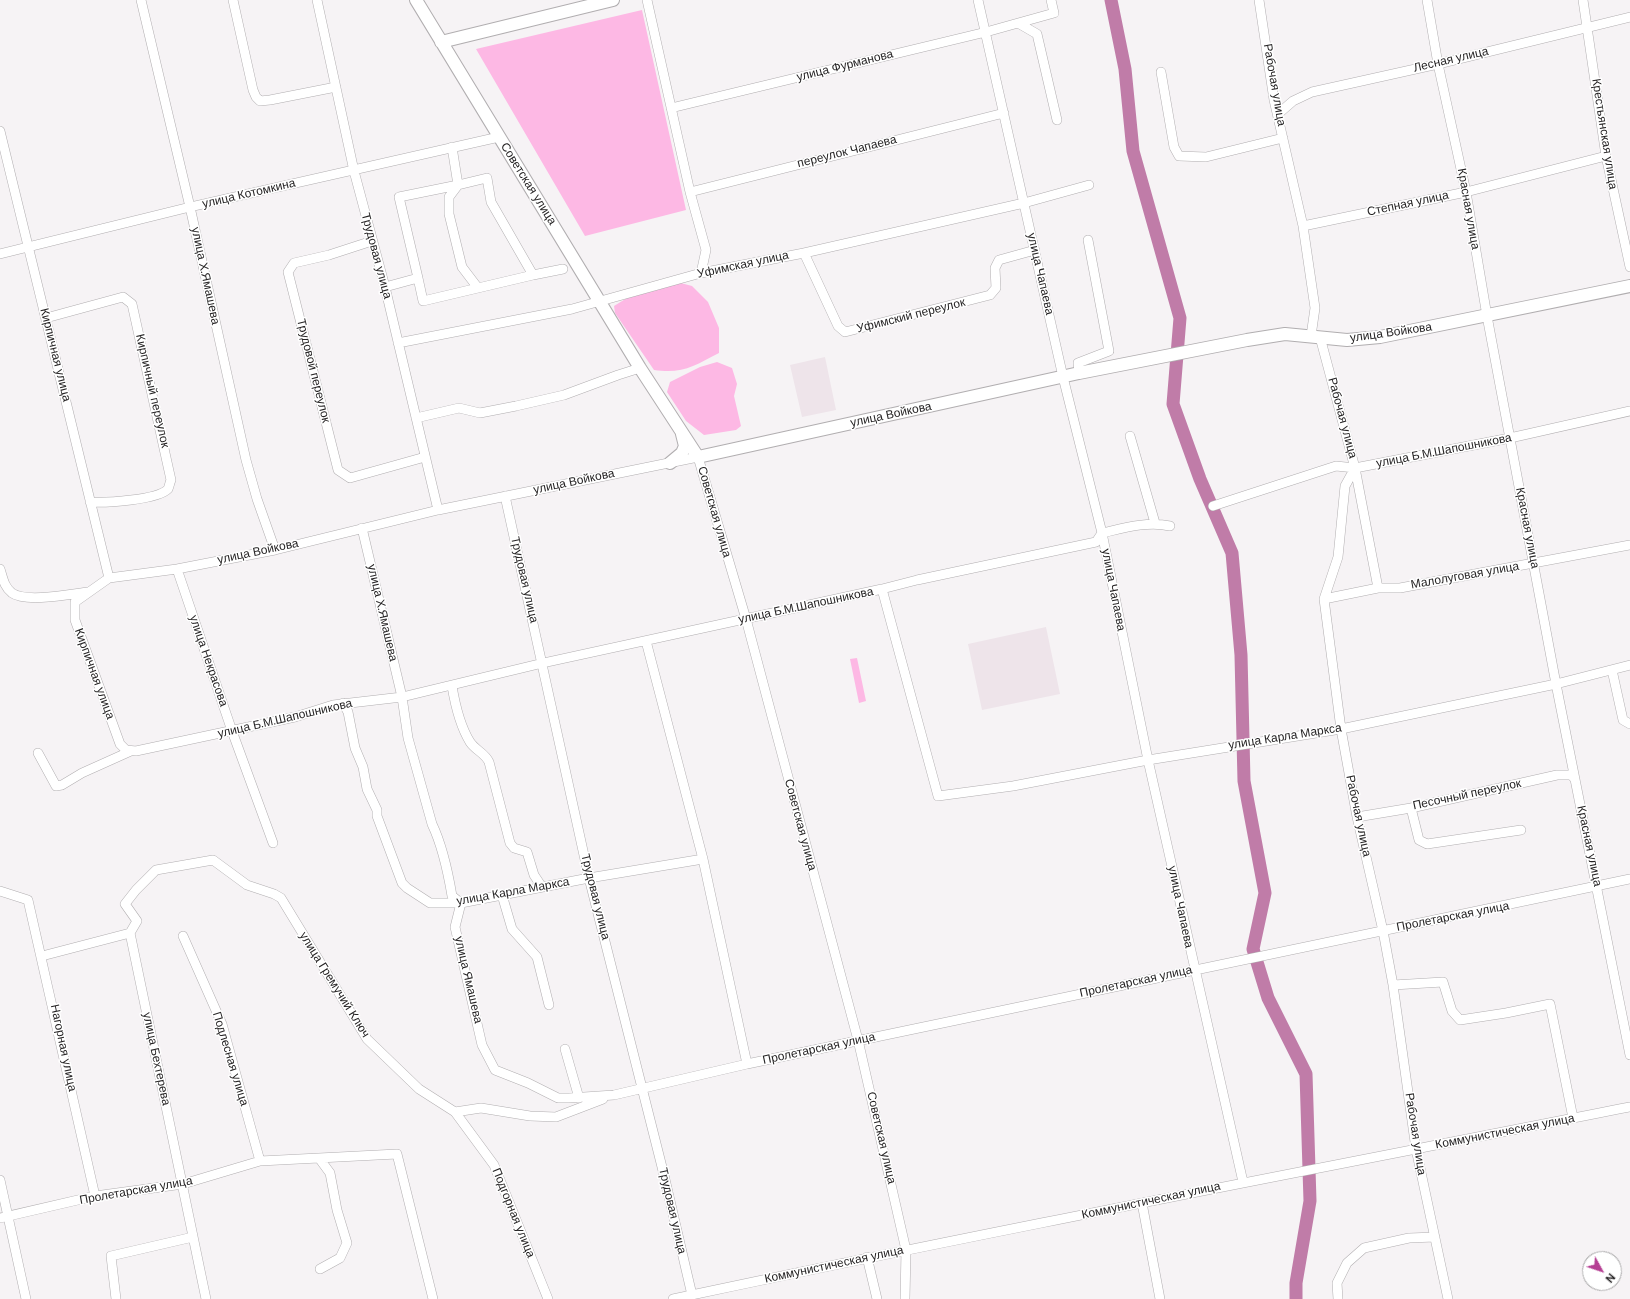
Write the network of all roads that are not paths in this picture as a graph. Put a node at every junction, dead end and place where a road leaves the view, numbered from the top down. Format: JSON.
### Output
{"nodes":[{"id":1,"x":141,"y":0,"type":"edge"},
{"id":2,"x":233,"y":0,"type":"edge"},
{"id":3,"x":317,"y":0,"type":"edge"},
{"id":4,"x":416,"y":0,"type":"edge"},
{"id":5,"x":613,"y":0,"type":"edge"},
{"id":6,"x":647,"y":0,"type":"edge"},
{"id":7,"x":978,"y":0,"type":"edge"},
{"id":8,"x":1051,"y":0,"type":"edge"},
{"id":9,"x":1259,"y":0,"type":"edge"},
{"id":10,"x":1427,"y":0,"type":"edge"},
{"id":11,"x":1583,"y":0,"type":"edge"},
{"id":12,"x":1630,"y":17,"type":"edge"},
{"id":13,"x":1018,"y":23,"type":"junction"},
{"id":14,"x":1588,"y":26,"type":"junction"},
{"id":15,"x":986,"y":32,"type":"junction"},
{"id":16,"x":440,"y":42,"type":"junction"},
{"id":17,"x":1438,"y":64,"type":"junction"},
{"id":18,"x":1161,"y":72,"type":"dead end"},
{"id":19,"x":336,"y":87,"type":"junction"},
{"id":20,"x":671,"y":108,"type":"junction"},
{"id":21,"x":1004,"y":113,"type":"junction"},
{"id":22,"x":1278,"y":114,"type":"junction"},
{"id":23,"x":1057,"y":120,"type":"dead end"},
{"id":24,"x":0,"y":131,"type":"edge"},
{"id":25,"x":499,"y":137,"type":"junction"},
{"id":26,"x":1283,"y":138,"type":"junction"},
{"id":27,"x":452,"y":146,"type":"junction"},
{"id":28,"x":1606,"y":156,"type":"junction"},
{"id":29,"x":354,"y":171,"type":"junction"},
{"id":30,"x":458,"y":184,"type":"junction"},
{"id":31,"x":1089,"y":185,"type":"dead end"},
{"id":32,"x":690,"y":192,"type":"junction"},
{"id":33,"x":1466,"y":192,"type":"junction"},
{"id":34,"x":1024,"y":203,"type":"junction"},
{"id":35,"x":190,"y":207,"type":"junction"},
{"id":36,"x":1303,"y":226,"type":"junction"},
{"id":37,"x":1088,"y":240,"type":"dead end"},
{"id":38,"x":372,"y":241,"type":"junction"},
{"id":39,"x":28,"y":248,"type":"junction"},
{"id":40,"x":1035,"y":250,"type":"junction"},
{"id":41,"x":804,"y":253,"type":"junction"},
{"id":42,"x":0,"y":254,"type":"edge"},
{"id":43,"x":1630,"y":267,"type":"edge"},
{"id":44,"x":563,"y":269,"type":"dead end"},
{"id":45,"x":701,"y":273,"type":"junction"},
{"id":46,"x":533,"y":275,"type":"junction"},
{"id":47,"x":418,"y":278,"type":"junction"},
{"id":48,"x":1630,"y":286,"type":"edge"},
{"id":49,"x":385,"y":287,"type":"junction"},
{"id":50,"x":478,"y":288,"type":"junction"},
{"id":51,"x":601,"y":302,"type":"junction"},
{"id":52,"x":1487,"y":316,"type":"junction"},
{"id":53,"x":46,"y":318,"type":"junction"},
{"id":54,"x":1315,"y":336,"type":"junction"},
{"id":55,"x":398,"y":343,"type":"junction"},
{"id":56,"x":640,"y":368,"type":"junction"},
{"id":57,"x":1079,"y":373,"type":"junction"},
{"id":58,"x":1063,"y":377,"type":"junction"},
{"id":59,"x":1630,"y":411,"type":"edge"},
{"id":60,"x":416,"y":418,"type":"junction"},
{"id":61,"x":681,"y":431,"type":"junction"},
{"id":62,"x":1130,"y":436,"type":"dead end"},
{"id":63,"x":1510,"y":438,"type":"junction"},
{"id":64,"x":727,"y":450,"type":"junction"},
{"id":65,"x":425,"y":457,"type":"junction"},
{"id":66,"x":698,"y":457,"type":"junction"},
{"id":67,"x":670,"y":463,"type":"junction"},
{"id":68,"x":1355,"y":468,"type":"junction"},
{"id":69,"x":505,"y":496,"type":"junction"},
{"id":70,"x":90,"y":502,"type":"junction"},
{"id":71,"x":1213,"y":506,"type":"dead end"},
{"id":72,"x":438,"y":510,"type":"junction"},
{"id":73,"x":1155,"y":523,"type":"junction"},
{"id":74,"x":1170,"y":526,"type":"dead end"},
{"id":75,"x":362,"y":528,"type":"junction"},
{"id":76,"x":1102,"y":533,"type":"junction"},
{"id":77,"x":1630,"y":545,"type":"edge"},
{"id":78,"x":274,"y":550,"type":"junction"},
{"id":79,"x":1534,"y":564,"type":"junction"},
{"id":80,"x":0,"y":569,"type":"edge"},
{"id":81,"x":177,"y":569,"type":"junction"},
{"id":82,"x":109,"y":578,"type":"junction"},
{"id":83,"x":1378,"y":588,"type":"junction"},
{"id":84,"x":882,"y":589,"type":"junction"},
{"id":85,"x":90,"y":592,"type":"junction"},
{"id":86,"x":1324,"y":598,"type":"junction"},
{"id":87,"x":75,"y":602,"type":"joint"},
{"id":88,"x":746,"y":619,"type":"junction"},
{"id":89,"x":646,"y":641,"type":"junction"},
{"id":90,"x":543,"y":664,"type":"junction"},
{"id":91,"x":1630,"y":665,"type":"edge"},
{"id":92,"x":1612,"y":670,"type":"junction"},
{"id":93,"x":1556,"y":684,"type":"junction"},
{"id":94,"x":452,"y":686,"type":"junction"},
{"id":95,"x":402,"y":697,"type":"junction"},
{"id":96,"x":343,"y":703,"type":"junction"},
{"id":97,"x":1630,"y":724,"type":"edge"},
{"id":98,"x":1341,"y":729,"type":"junction"},
{"id":99,"x":232,"y":731,"type":"junction"},
{"id":100,"x":131,"y":751,"type":"junction"},
{"id":101,"x":38,"y":753,"type":"dead end"},
{"id":102,"x":1148,"y":760,"type":"junction"},
{"id":103,"x":1575,"y":779,"type":"junction"},
{"id":104,"x":1411,"y":808,"type":"junction"},
{"id":105,"x":1357,"y":817,"type":"junction"},
{"id":106,"x":1521,"y":830,"type":"dead end"},
{"id":107,"x":273,"y":843,"type":"dead end"},
{"id":108,"x":703,"y":859,"type":"junction"},
{"id":109,"x":589,"y":878,"type":"junction"},
{"id":110,"x":1630,"y":880,"type":"edge"},
{"id":111,"x":542,"y":887,"type":"junction"},
{"id":112,"x":1597,"y":888,"type":"junction"},
{"id":113,"x":0,"y":891,"type":"edge"},
{"id":114,"x":502,"y":895,"type":"junction"},
{"id":115,"x":461,"y":903,"type":"junction"},
{"id":116,"x":1383,"y":931,"type":"junction"},
{"id":117,"x":130,"y":933,"type":"junction"},
{"id":118,"x":183,"y":936,"type":"dead end"},
{"id":119,"x":42,"y":956,"type":"junction"},
{"id":120,"x":1194,"y":970,"type":"junction"},
{"id":121,"x":1393,"y":985,"type":"junction"},
{"id":122,"x":549,"y":1005,"type":"dead end"},
{"id":123,"x":858,"y":1040,"type":"junction"},
{"id":124,"x":565,"y":1049,"type":"dead end"},
{"id":125,"x":1630,"y":1055,"type":"edge"},
{"id":126,"x":747,"y":1064,"type":"junction"},
{"id":127,"x":642,"y":1088,"type":"junction"},
{"id":128,"x":614,"y":1095,"type":"junction"},
{"id":129,"x":579,"y":1098,"type":"junction"},
{"id":130,"x":1630,"y":1107,"type":"edge"},
{"id":131,"x":455,"y":1112,"type":"junction"},
{"id":132,"x":1573,"y":1118,"type":"junction"},
{"id":133,"x":1416,"y":1149,"type":"junction"},
{"id":134,"x":319,"y":1158,"type":"junction"},
{"id":135,"x":260,"y":1161,"type":"junction"},
{"id":136,"x":0,"y":1180,"type":"edge"},
{"id":137,"x":1243,"y":1182,"type":"junction"},
{"id":138,"x":183,"y":1184,"type":"junction"},
{"id":139,"x":95,"y":1196,"type":"junction"},
{"id":140,"x":1142,"y":1203,"type":"junction"},
{"id":141,"x":4,"y":1218,"type":"edge"},
{"id":142,"x":193,"y":1237,"type":"junction"},
{"id":143,"x":1435,"y":1237,"type":"junction"},
{"id":144,"x":906,"y":1250,"type":"junction"},
{"id":145,"x":867,"y":1257,"type":"junction"},
{"id":146,"x":320,"y":1269,"type":"dead end"},
{"id":147,"x":692,"y":1295,"type":"junction"},
{"id":148,"x":26,"y":1299,"type":"edge"},
{"id":149,"x":116,"y":1299,"type":"edge"},
{"id":150,"x":206,"y":1299,"type":"edge"},
{"id":151,"x":433,"y":1299,"type":"edge"},
{"id":152,"x":548,"y":1299,"type":"edge"},
{"id":153,"x":673,"y":1299,"type":"edge"},
{"id":154,"x":878,"y":1299,"type":"edge"},
{"id":155,"x":905,"y":1299,"type":"edge"},
{"id":156,"x":1160,"y":1299,"type":"edge"},
{"id":157,"x":1338,"y":1299,"type":"edge"},
{"id":158,"x":1448,"y":1299,"type":"edge"}],
"edges":[{"from":1,"to":35,"type":"street","name":"улица Х.Ямашева"},
{"from":2,"to":19,"type":"street"},
{"from":3,"to":19,"type":"street","name":"Трудовая улица"},
{"from":4,"to":16,"type":"main road","name":"Советская улица"},
{"from":5,"to":16,"type":"main road"},
{"from":6,"to":20,"type":"street"},
{"from":7,"to":15,"type":"street","name":"улица Чапаева"},
{"from":8,"to":13,"type":"street","name":"улица Фурманова"},
{"from":9,"to":22,"type":"street","name":"Рабочая улица"},
{"from":10,"to":17,"type":"street","name":"Красная улица"},
{"from":11,"to":14,"type":"street","name":"Крестьянская улица"},
{"from":12,"to":14,"type":"street","name":"Лесная улица"},
{"from":13,"to":15,"type":"street","name":"улица Фурманова"},
{"from":13,"to":23,"type":"street"},
{"from":14,"to":17,"type":"street","name":"Лесная улица"},
{"from":14,"to":28,"type":"street","name":"Крестьянская улица"},
{"from":15,"to":20,"type":"street","name":"улица Фурманова"},
{"from":15,"to":21,"type":"street","name":"улица Чапаева"},
{"from":16,"to":25,"type":"main road","name":"Советская улица"},
{"from":17,"to":22,"type":"street","name":"Лесная улица"},
{"from":17,"to":33,"type":"street","name":"Красная улица"},
{"from":18,"to":26,"type":"street"},
{"from":19,"to":29,"type":"street","name":"Трудовая улица"},
{"from":20,"to":32,"type":"street"},
{"from":21,"to":32,"type":"street","name":"переулок Чапаева"},
{"from":21,"to":34,"type":"street","name":"улица Чапаева"},
{"from":22,"to":26,"type":"street","name":"Рабочая улица"},
{"from":24,"to":39,"type":"street","name":"Кирпичная улица"},
{"from":25,"to":27,"type":"street","name":"улица Котомкина"},
{"from":25,"to":51,"type":"main road","name":"Советская улица"},
{"from":26,"to":36,"type":"street","name":"Рабочая улица"},
{"from":27,"to":29,"type":"street","name":"улица Котомкина"},
{"from":27,"to":30,"type":"street"},
{"from":28,"to":33,"type":"street","name":"Степная улица"},
{"from":28,"to":43,"type":"street","name":"Крестьянская улица"},
{"from":29,"to":35,"type":"street","name":"улица Котомкина"},
{"from":29,"to":38,"type":"street","name":"Трудовая улица"},
{"from":30,"to":46,"type":"street"},
{"from":30,"to":47,"type":"street"},
{"from":30,"to":50,"type":"street"},
{"from":31,"to":34,"type":"street","name":"Уфимская улица"},
{"from":32,"to":45,"type":"street"},
{"from":33,"to":36,"type":"street","name":"Степная улица"},
{"from":33,"to":52,"type":"street","name":"Красная улица"},
{"from":34,"to":40,"type":"street","name":"улица Чапаева"},
{"from":34,"to":41,"type":"street","name":"Уфимская улица"},
{"from":35,"to":39,"type":"street","name":"улица Котомкина"},
{"from":35,"to":78,"type":"street","name":"улица Х.Ямашева"},
{"from":36,"to":54,"type":"street","name":"Рабочая улица"},
{"from":37,"to":57,"type":"street"},
{"from":38,"to":49,"type":"street","name":"Трудовая улица"},
{"from":38,"to":65,"type":"street","name":"Трудовой переулок"},
{"from":39,"to":42,"type":"street","name":"улица Котомкина"},
{"from":39,"to":53,"type":"street","name":"Кирпичная улица"},
{"from":40,"to":41,"type":"street","name":"Уфимский переулок"},
{"from":40,"to":58,"type":"street","name":"улица Чапаева"},
{"from":41,"to":45,"type":"street","name":"Уфимская улица"},
{"from":44,"to":46,"type":"street"},
{"from":45,"to":51,"type":"street","name":"Уфимская улица"},
{"from":46,"to":50,"type":"street"},
{"from":47,"to":49,"type":"street"},
{"from":47,"to":50,"type":"street"},
{"from":48,"to":52,"type":"main road","name":"улица Войкова"},
{"from":49,"to":55,"type":"street","name":"Трудовая улица"},
{"from":51,"to":55,"type":"street","name":"Уфимская улица"},
{"from":51,"to":56,"type":"main road","name":"Советская улица"},
{"from":52,"to":54,"type":"main road","name":"улица Войкова"},
{"from":52,"to":63,"type":"street","name":"Красная улица"},
{"from":53,"to":70,"type":"street","name":"Кирпичная улица"},
{"from":53,"to":70,"type":"street","name":"Кирпичный переулок"},
{"from":54,"to":57,"type":"main road","name":"улица Войкова"},
{"from":54,"to":68,"type":"street","name":"Рабочая улица"},
{"from":55,"to":60,"type":"street","name":"Трудовая улица"},
{"from":56,"to":60,"type":"street"},
{"from":56,"to":61,"type":"main road","name":"Советская улица"},
{"from":57,"to":58,"type":"main road","name":"улица Войкова"},
{"from":58,"to":64,"type":"main road","name":"улица Войкова"},
{"from":58,"to":76,"type":"street","name":"улица Чапаева"},
{"from":59,"to":63,"type":"street","name":"улица Б.М.Шапошникова"},
{"from":60,"to":65,"type":"street","name":"Трудовая улица"},
{"from":61,"to":64,"type":"main road"},
{"from":61,"to":66,"type":"main road","name":"Советская улица"},
{"from":61,"to":67,"type":"main road"},
{"from":62,"to":73,"type":"street"},
{"from":63,"to":68,"type":"street","name":"улица Б.М.Шапошникова"},
{"from":63,"to":79,"type":"street","name":"Красная улица"},
{"from":64,"to":66,"type":"main road","name":"улица Войкова"},
{"from":65,"to":72,"type":"street","name":"Трудовая улица"},
{"from":66,"to":67,"type":"street","name":"улица Войкова"},
{"from":66,"to":88,"type":"street","name":"Советская улица"},
{"from":67,"to":69,"type":"street","name":"улица Войкова"},
{"from":68,"to":71,"type":"street","name":"улица Б.М.Шапошникова"},
{"from":68,"to":83,"type":"street"},
{"from":68,"to":86,"type":"street","name":"Рабочая улица"},
{"from":69,"to":72,"type":"street","name":"улица Войкова"},
{"from":69,"to":90,"type":"street","name":"Трудовая улица"},
{"from":70,"to":82,"type":"street","name":"Кирпичная улица"},
{"from":72,"to":75,"type":"street","name":"улица Войкова"},
{"from":73,"to":74,"type":"street","name":"улица Б.М.Шапошникова"},
{"from":73,"to":76,"type":"street","name":"улица Б.М.Шапошникова"},
{"from":75,"to":78,"type":"street","name":"улица Войкова"},
{"from":75,"to":95,"type":"street","name":"улица Х.Ямашева"},
{"from":76,"to":84,"type":"street","name":"улица Б.М.Шапошникова"},
{"from":76,"to":102,"type":"street","name":"улица Чапаева"},
{"from":77,"to":79,"type":"street","name":"Малолуговая улица"},
{"from":78,"to":81,"type":"street","name":"улица Войкова"},
{"from":79,"to":83,"type":"street","name":"Малолуговая улица"},
{"from":79,"to":93,"type":"street","name":"Красная улица"},
{"from":80,"to":85,"type":"street"},
{"from":81,"to":82,"type":"street","name":"улица Войкова"},
{"from":81,"to":99,"type":"street","name":"улица Некрасова"},
{"from":82,"to":85,"type":"street","name":"улица Войкова"},
{"from":83,"to":86,"type":"street","name":"Малолуговая улица"},
{"from":84,"to":88,"type":"street","name":"улица Б.М.Шапошникова"},
{"from":84,"to":102,"type":"street","name":"улица Карла Маркса"},
{"from":85,"to":87,"type":"street","name":"улица Войкова"},
{"from":86,"to":98,"type":"street","name":"Рабочая улица"},
{"from":87,"to":100,"type":"street","name":"Кирпичная улица"},
{"from":88,"to":89,"type":"street","name":"улица Б.М.Шапошникова"},
{"from":88,"to":123,"type":"street","name":"Советская улица"},
{"from":89,"to":90,"type":"street","name":"улица Б.М.Шапошникова"},
{"from":89,"to":108,"type":"street"},
{"from":90,"to":94,"type":"street","name":"улица Б.М.Шапошникова"},
{"from":90,"to":109,"type":"street","name":"Трудовая улица"},
{"from":91,"to":92,"type":"street","name":"улица Карла Маркса"},
{"from":92,"to":93,"type":"street","name":"улица Карла Маркса"},
{"from":92,"to":97,"type":"street"},
{"from":93,"to":98,"type":"street","name":"улица Карла Маркса"},
{"from":93,"to":103,"type":"street","name":"Красная улица"},
{"from":94,"to":95,"type":"street","name":"улица Б.М.Шапошникова"},
{"from":94,"to":111,"type":"street"},
{"from":95,"to":96,"type":"street","name":"улица Б.М.Шапошникова"},
{"from":95,"to":115,"type":"street"},
{"from":96,"to":99,"type":"street","name":"улица Б.М.Шапошникова"},
{"from":96,"to":115,"type":"street","name":"улица Карла Маркса"},
{"from":98,"to":102,"type":"street","name":"улица Карла Маркса"},
{"from":98,"to":105,"type":"street","name":"Рабочая улица"},
{"from":99,"to":100,"type":"street","name":"улица Б.М.Шапошникова"},
{"from":99,"to":107,"type":"street","name":"улица Некрасова"},
{"from":100,"to":101,"type":"street","name":"улица Б.М.Шапошникова"},
{"from":102,"to":120,"type":"street","name":"улица Чапаева"},
{"from":103,"to":104,"type":"street","name":"Песочный переулок"},
{"from":103,"to":112,"type":"street","name":"Красная улица"},
{"from":104,"to":105,"type":"street","name":"Песочный переулок"},
{"from":104,"to":106,"type":"street"},
{"from":105,"to":116,"type":"street","name":"Рабочая улица"},
{"from":108,"to":109,"type":"street","name":"улица Карла Маркса"},
{"from":108,"to":126,"type":"street"},
{"from":109,"to":111,"type":"street","name":"улица Карла Маркса"},
{"from":109,"to":127,"type":"street","name":"Трудовая улица"},
{"from":110,"to":112,"type":"street","name":"Пролетарская улица"},
{"from":111,"to":114,"type":"street","name":"улица Карла Маркса"},
{"from":112,"to":116,"type":"street","name":"Пролетарская улица"},
{"from":112,"to":125,"type":"street","name":"Красная улица"},
{"from":113,"to":119,"type":"street","name":"Нагорная улица"},
{"from":114,"to":115,"type":"street","name":"улица Карла Маркса"},
{"from":114,"to":122,"type":"street"},
{"from":115,"to":129,"type":"street","name":"улица Ямашева"},
{"from":116,"to":120,"type":"street","name":"Пролетарская улица"},
{"from":116,"to":121,"type":"street","name":"Рабочая улица"},
{"from":117,"to":119,"type":"street"},
{"from":117,"to":131,"type":"street","name":"улица Гремучий Ключ"},
{"from":117,"to":138,"type":"street","name":"улица Бехтерева"},
{"from":118,"to":135,"type":"street","name":"Подлесная улица"},
{"from":119,"to":139,"type":"street","name":"Нагорная улица"},
{"from":120,"to":123,"type":"street","name":"Пролетарская улица"},
{"from":120,"to":137,"type":"street","name":"улица Чапаева"},
{"from":121,"to":132,"type":"street"},
{"from":121,"to":133,"type":"street","name":"Рабочая улица"},
{"from":123,"to":126,"type":"street","name":"Пролетарская улица"},
{"from":123,"to":144,"type":"street","name":"Советская улица"},
{"from":124,"to":129,"type":"street"},
{"from":126,"to":127,"type":"street","name":"Пролетарская улица"},
{"from":127,"to":128,"type":"street","name":"улица Ямашева"},
{"from":127,"to":147,"type":"street","name":"Трудовая улица"},
{"from":128,"to":129,"type":"street","name":"улица Ямашева"},
{"from":128,"to":131,"type":"street"},
{"from":130,"to":132,"type":"street","name":"Коммунистическая улица"},
{"from":131,"to":152,"type":"street","name":"Подгорная улица"},
{"from":132,"to":133,"type":"street","name":"Коммунистическая улица"},
{"from":133,"to":137,"type":"street","name":"Коммунистическая улица"},
{"from":133,"to":143,"type":"street","name":"Рабочая улица"},
{"from":134,"to":135,"type":"street","name":"Пролетарская улица"},
{"from":134,"to":146,"type":"street"},
{"from":134,"to":151,"type":"street","name":"Пролетарская улица"},
{"from":135,"to":138,"type":"street","name":"Пролетарская улица"},
{"from":136,"to":141,"type":"street"},
{"from":137,"to":140,"type":"street","name":"Коммунистическая улица"},
{"from":138,"to":139,"type":"street","name":"Пролетарская улица"},
{"from":138,"to":142,"type":"street","name":"улица Бехтерева"},
{"from":139,"to":141,"type":"street","name":"Пролетарская улица"},
{"from":140,"to":144,"type":"street","name":"Коммунистическая улица"},
{"from":140,"to":156,"type":"street"},
{"from":141,"to":148,"type":"street"},
{"from":142,"to":149,"type":"street"},
{"from":142,"to":150,"type":"street","name":"улица Бехтерева"},
{"from":143,"to":157,"type":"street"},
{"from":143,"to":158,"type":"street","name":"Рабочая улица"},
{"from":144,"to":145,"type":"street","name":"Коммунистическая улица"},
{"from":144,"to":155,"type":"street","name":"Советская улица"},
{"from":145,"to":147,"type":"street","name":"Коммунистическая улица"},
{"from":145,"to":154,"type":"street"},
{"from":147,"to":153,"type":"street","name":"Коммунистическая улица"}]}
